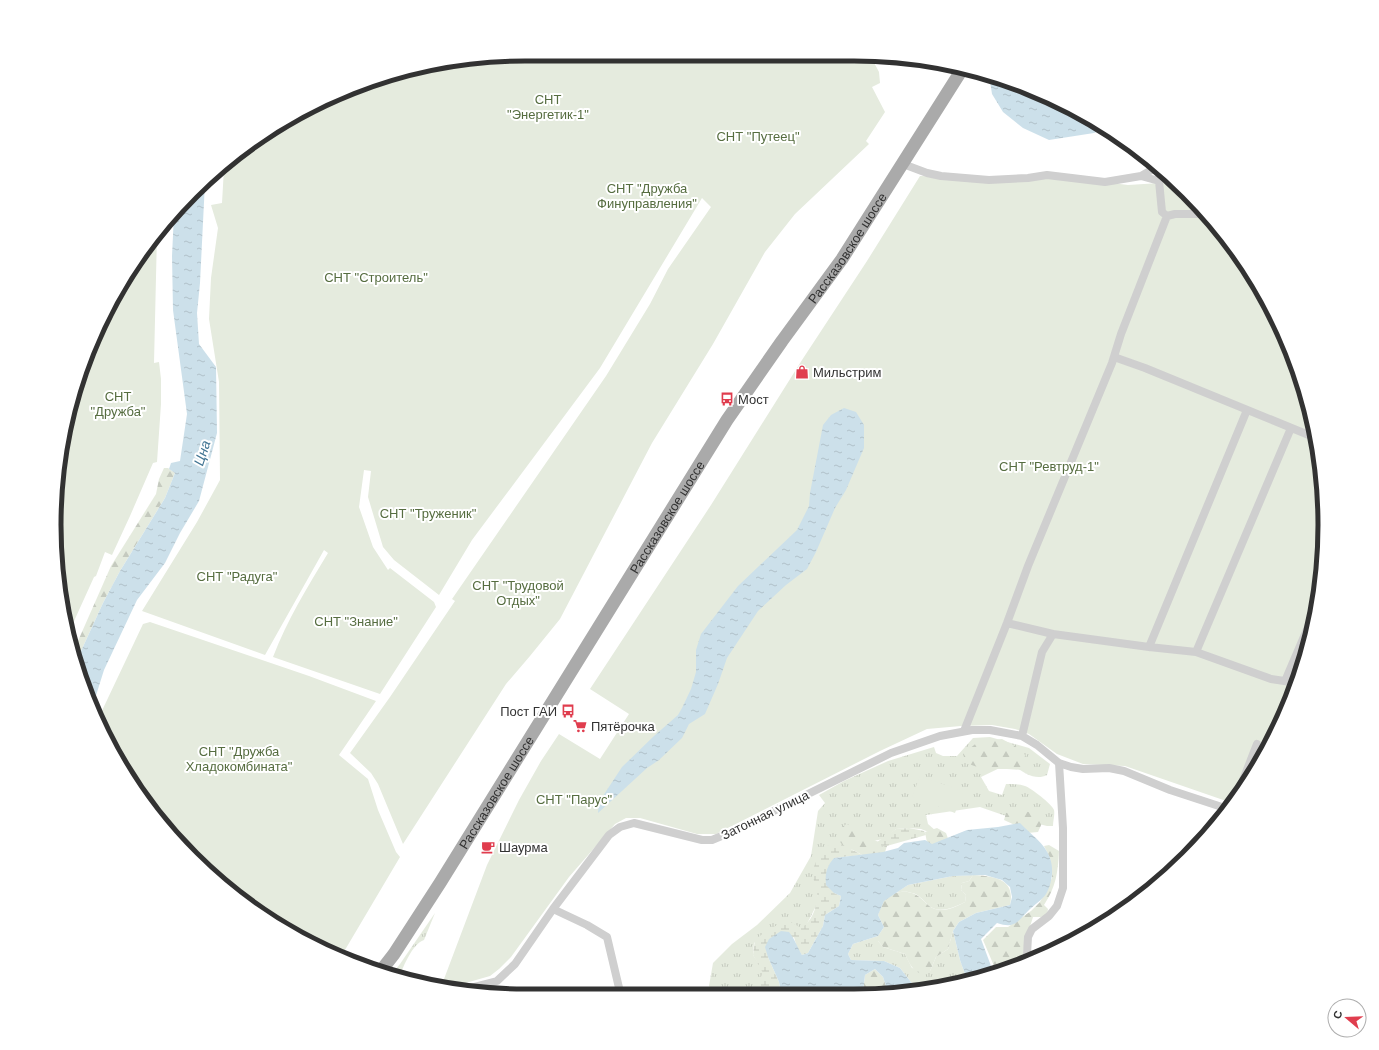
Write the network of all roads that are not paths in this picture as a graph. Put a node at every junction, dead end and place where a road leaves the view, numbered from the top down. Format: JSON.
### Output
{"nodes":[{"id":1,"x":960,"y":74,"type":"edge"},
{"id":2,"x":903,"y":164,"type":"junction"},
{"id":3,"x":1152,"y":170,"type":"edge"},
{"id":4,"x":1141,"y":176,"type":"junction"},
{"id":5,"x":1198,"y":214,"type":"edge"},
{"id":6,"x":1167,"y":216,"type":"junction"},
{"id":7,"x":1114,"y":357,"type":"junction"},
{"id":8,"x":1247,"y":410,"type":"junction"},
{"id":9,"x":1291,"y":428,"type":"junction"},
{"id":10,"x":1309,"y":435,"type":"edge"},
{"id":11,"x":1007,"y":623,"type":"junction"},
{"id":12,"x":1053,"y":634,"type":"junction"},
{"id":13,"x":1304,"y":636,"type":"edge"},
{"id":14,"x":1149,"y":647,"type":"junction"},
{"id":15,"x":1196,"y":652,"type":"junction"},
{"id":16,"x":1285,"y":681,"type":"junction"},
{"id":17,"x":1291,"y":681,"type":"edge"},
{"id":18,"x":964,"y":731,"type":"junction"},
{"id":19,"x":1022,"y":736,"type":"junction"},
{"id":20,"x":1257,"y":744,"type":"dead end"},
{"id":21,"x":1059,"y":762,"type":"junction"},
{"id":22,"x":1245,"y":775,"type":"edge"},
{"id":23,"x":1222,"y":807,"type":"edge"},
{"id":24,"x":553,"y":909,"type":"junction"},
{"id":25,"x":1027,"y":956,"type":"edge"},
{"id":26,"x":384,"y":967,"type":"edge"},
{"id":27,"x":477,"y":986,"type":"edge"},
{"id":28,"x":619,"y":989,"type":"edge"}],
"edges":[{"from":1,"to":2,"type":"main road","name":"Рассказовское шоссе"},
{"from":2,"to":4,"type":"street"},
{"from":2,"to":26,"type":"main road","name":"Рассказовское шоссе"},
{"from":3,"to":4,"type":"street"},
{"from":4,"to":6,"type":"street"},
{"from":5,"to":6,"type":"street"},
{"from":6,"to":7,"type":"street"},
{"from":7,"to":8,"type":"street"},
{"from":7,"to":11,"type":"street"},
{"from":8,"to":9,"type":"street"},
{"from":8,"to":14,"type":"street"},
{"from":9,"to":10,"type":"street"},
{"from":9,"to":15,"type":"street"},
{"from":11,"to":12,"type":"street"},
{"from":11,"to":18,"type":"street"},
{"from":12,"to":14,"type":"street"},
{"from":12,"to":19,"type":"street"},
{"from":13,"to":16,"type":"street"},
{"from":14,"to":15,"type":"street"},
{"from":15,"to":16,"type":"street"},
{"from":16,"to":17,"type":"street"},
{"from":18,"to":19,"type":"street","name":"Затонная улица"},
{"from":18,"to":24,"type":"street","name":"Затонная улица"},
{"from":19,"to":21,"type":"street","name":"Затонная улица"},
{"from":20,"to":22,"type":"street"},
{"from":21,"to":23,"type":"street"},
{"from":21,"to":25,"type":"street"},
{"from":24,"to":27,"type":"street","name":"Затонная улица"},
{"from":24,"to":28,"type":"street"}]}
